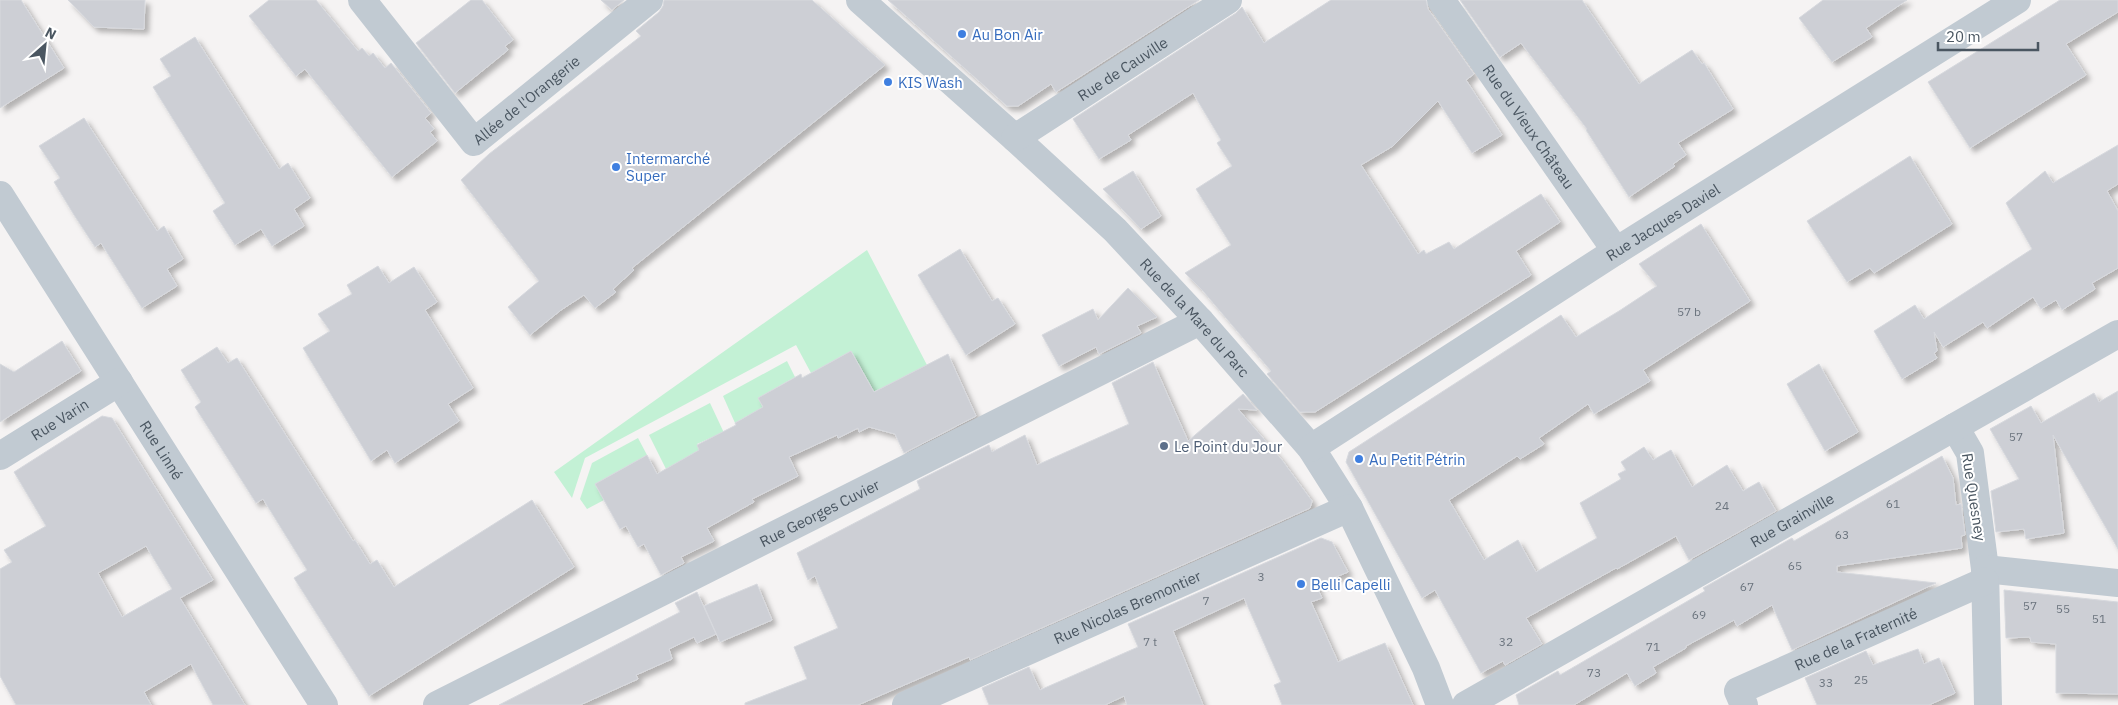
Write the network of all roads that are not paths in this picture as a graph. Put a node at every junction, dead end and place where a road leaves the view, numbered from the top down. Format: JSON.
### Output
{"nodes":[{"id":1,"x":362,"y":0,"type":"edge"},
{"id":2,"x":649,"y":0,"type":"edge"},
{"id":3,"x":860,"y":0,"type":"edge"},
{"id":4,"x":1228,"y":0,"type":"edge"},
{"id":5,"x":1441,"y":0,"type":"edge"},
{"id":6,"x":2016,"y":0,"type":"edge"},
{"id":7,"x":1015,"y":138,"type":"junction"},
{"id":8,"x":0,"y":195,"type":"edge"},
{"id":9,"x":1616,"y":251,"type":"junction"},
{"id":10,"x":1200,"y":321,"type":"junction"},
{"id":11,"x":2118,"y":334,"type":"edge"},
{"id":12,"x":119,"y":382,"type":"junction"},
{"id":13,"x":1955,"y":427,"type":"junction"},
{"id":14,"x":1311,"y":448,"type":"junction"},
{"id":15,"x":0,"y":456,"type":"edge"},
{"id":16,"x":1349,"y":508,"type":"junction"},
{"id":17,"x":2118,"y":564,"type":"edge"},
{"id":18,"x":1985,"y":575,"type":"junction"},
{"id":19,"x":2074,"y":577,"type":"junction"},
{"id":20,"x":2118,"y":583,"type":"edge"},
{"id":21,"x":324,"y":705,"type":"edge"},
{"id":22,"x":437,"y":705,"type":"edge"},
{"id":23,"x":906,"y":705,"type":"edge"},
{"id":24,"x":1440,"y":705,"type":"edge"},
{"id":25,"x":1466,"y":705,"type":"edge"},
{"id":26,"x":1744,"y":705,"type":"edge"},
{"id":27,"x":1988,"y":705,"type":"edge"}],
"edges":[{"from":1,"to":2,"type":"street","name":"Allée de l'Orangerie"},
{"from":3,"to":7,"type":"street","name":"Rue de la Mare du Parc"},
{"from":4,"to":7,"type":"street","name":"Rue de Cauville"},
{"from":5,"to":9,"type":"street","name":"Rue du Vieux Château"},
{"from":6,"to":9,"type":"street","name":"Rue Jacques Daviel"},
{"from":7,"to":10,"type":"street","name":"Rue de la Mare du Parc"},
{"from":8,"to":12,"type":"street","name":"Rue Linné"},
{"from":9,"to":14,"type":"street","name":"Rue Jacques Daviel"},
{"from":10,"to":14,"type":"street","name":"Rue de la Mare du Parc"},
{"from":10,"to":22,"type":"street","name":"Rue Georges Cuvier"},
{"from":11,"to":13,"type":"street","name":"Rue Grainville"},
{"from":12,"to":15,"type":"street","name":"Rue Varin"},
{"from":12,"to":21,"type":"street","name":"Rue Linné"},
{"from":13,"to":18,"type":"street","name":"Rue Quesney"},
{"from":13,"to":25,"type":"street","name":"Rue Grainville"},
{"from":14,"to":16,"type":"street","name":"Rue de la Mare du Parc"},
{"from":16,"to":23,"type":"street","name":"Rue Nicolas Bremontier"},
{"from":16,"to":24,"type":"street","name":"Rue de la Mare du Parc"},
{"from":17,"to":19,"type":"street"},
{"from":18,"to":19,"type":"street"},
{"from":18,"to":26,"type":"street","name":"Rue de la Fraternité"},
{"from":18,"to":27,"type":"street","name":"Rue Quesney"},
{"from":19,"to":20,"type":"street"}]}
